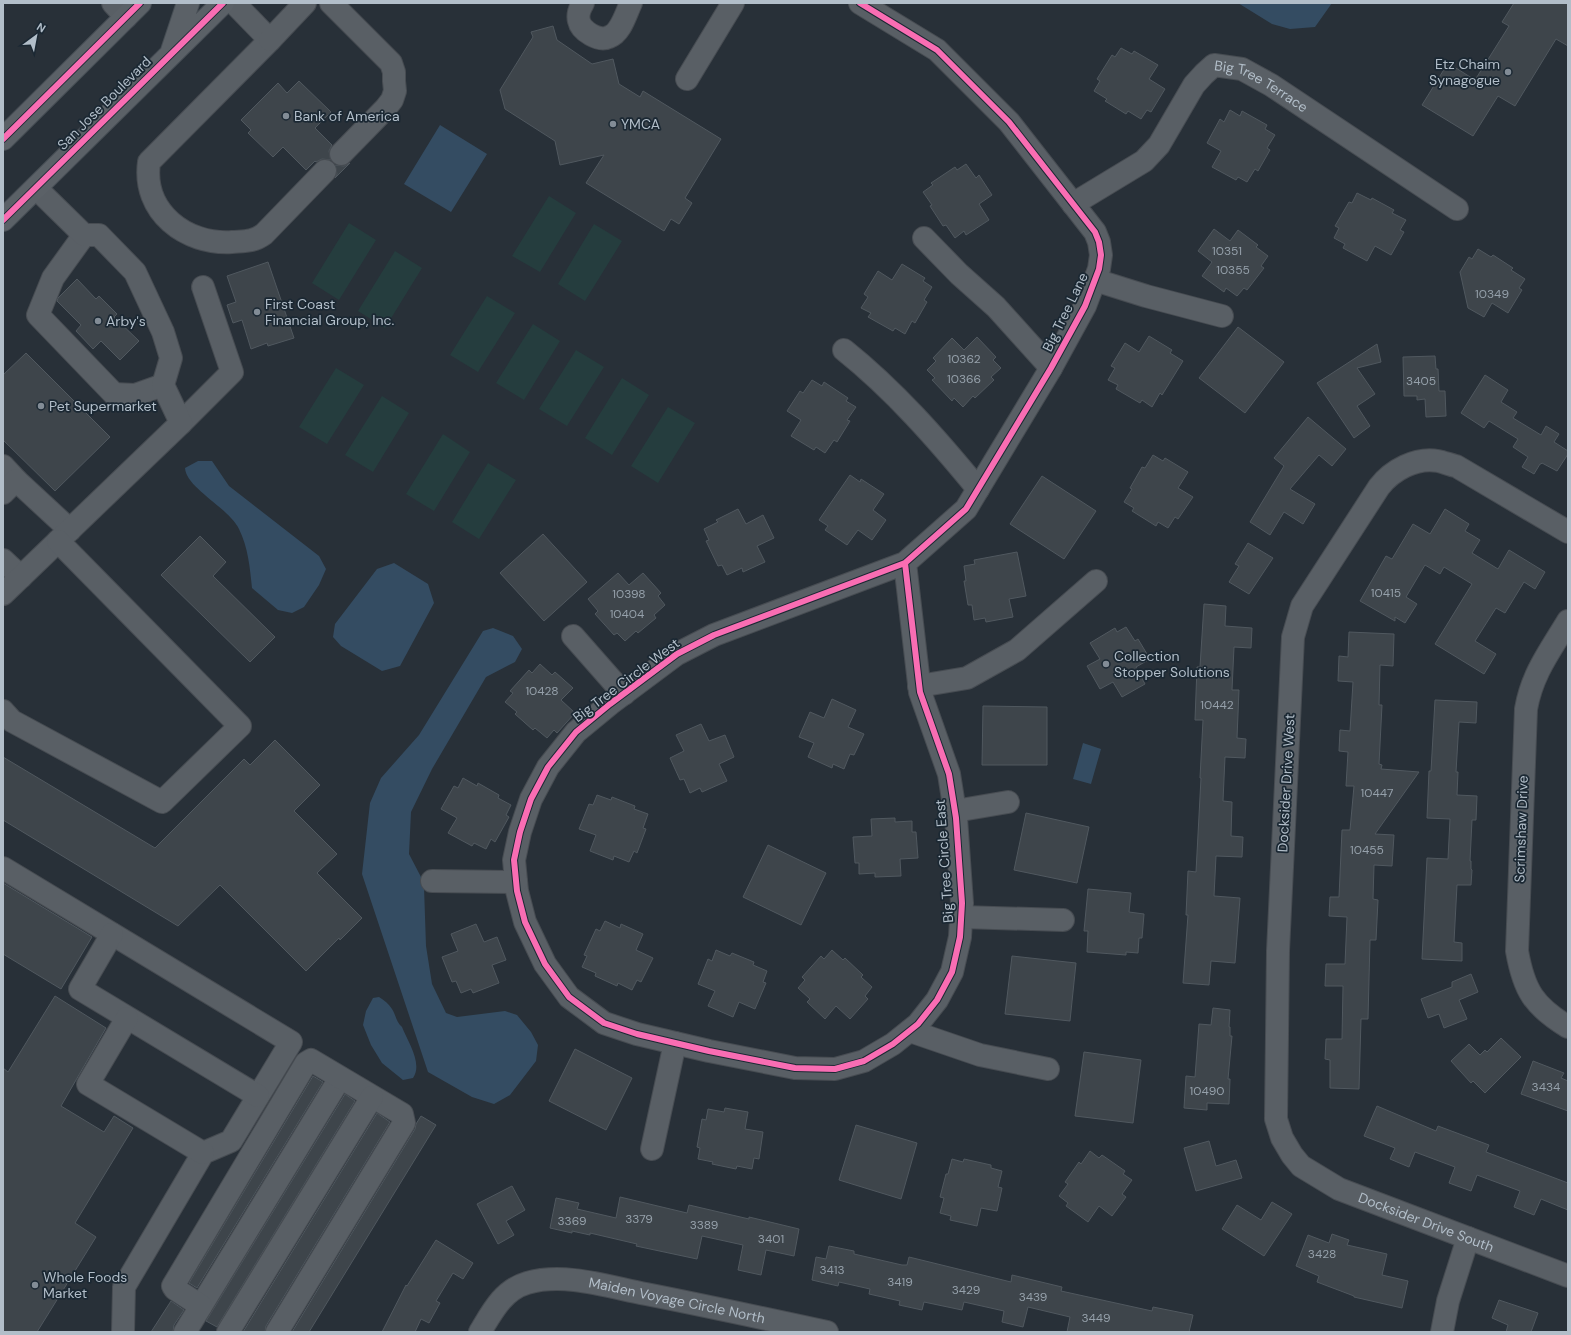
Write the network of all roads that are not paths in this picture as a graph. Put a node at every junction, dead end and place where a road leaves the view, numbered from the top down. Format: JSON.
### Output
{"nodes":[{"id":1,"x":188,"y":3,"type":"edge"},
{"id":2,"x":223,"y":3,"type":"edge"},
{"id":3,"x":234,"y":3,"type":"edge"},
{"id":4,"x":305,"y":3,"type":"edge"},
{"id":5,"x":331,"y":3,"type":"edge"},
{"id":6,"x":583,"y":3,"type":"edge"},
{"id":7,"x":631,"y":3,"type":"edge"},
{"id":8,"x":734,"y":3,"type":"edge"},
{"id":9,"x":860,"y":3,"type":"edge"},
{"id":10,"x":127,"y":8,"type":"edge"},
{"id":11,"x":270,"y":40,"type":"junction"},
{"id":12,"x":171,"y":54,"type":"junction"},
{"id":13,"x":687,"y":78,"type":"dead end"},
{"id":14,"x":3,"y":139,"type":"edge"},
{"id":15,"x":341,"y":154,"type":"dead end"},
{"id":16,"x":325,"y":172,"type":"dead end"},
{"id":17,"x":36,"y":188,"type":"junction"},
{"id":18,"x":1073,"y":204,"type":"junction"},
{"id":19,"x":1457,"y":209,"type":"dead end"},
{"id":20,"x":3,"y":220,"type":"edge"},
{"id":21,"x":84,"y":235,"type":"junction"},
{"id":22,"x":924,"y":238,"type":"dead end"},
{"id":23,"x":1095,"y":280,"type":"junction"},
{"id":24,"x":202,"y":287,"type":"dead end"},
{"id":25,"x":1222,"y":316,"type":"dead end"},
{"id":26,"x":844,"y":350,"type":"dead end"},
{"id":27,"x":1051,"y":368,"type":"junction"},
{"id":28,"x":163,"y":385,"type":"junction"},
{"id":29,"x":181,"y":423,"type":"junction"},
{"id":30,"x":8,"y":480,"type":"edge"},
{"id":31,"x":978,"y":489,"type":"junction"},
{"id":32,"x":1568,"y":532,"type":"edge"},
{"id":33,"x":64,"y":535,"type":"junction"},
{"id":34,"x":3,"y":560,"type":"edge"},
{"id":35,"x":905,"y":563,"type":"junction"},
{"id":36,"x":21,"y":577,"type":"junction"},
{"id":37,"x":1096,"y":581,"type":"dead end"},
{"id":38,"x":3,"y":594,"type":"edge"},
{"id":39,"x":1568,"y":621,"type":"edge"},
{"id":40,"x":573,"y":636,"type":"dead end"},
{"id":41,"x":919,"y":686,"type":"junction"},
{"id":42,"x":624,"y":694,"type":"junction"},
{"id":43,"x":3,"y":711,"type":"edge"},
{"id":44,"x":1008,"y":802,"type":"dead end"},
{"id":45,"x":956,"y":811,"type":"junction"},
{"id":46,"x":3,"y":868,"type":"edge"},
{"id":47,"x":432,"y":881,"type":"dead end"},
{"id":48,"x":516,"y":882,"type":"junction"},
{"id":49,"x":962,"y":917,"type":"junction"},
{"id":50,"x":1063,"y":920,"type":"dead end"},
{"id":51,"x":112,"y":934,"type":"junction"},
{"id":52,"x":127,"y":1018,"type":"junction"},
{"id":53,"x":1568,"y":1027,"type":"edge"},
{"id":54,"x":910,"y":1030,"type":"junction"},
{"id":55,"x":675,"y":1043,"type":"junction"},
{"id":56,"x":709,"y":1051,"type":"joint"},
{"id":57,"x":1048,"y":1069,"type":"dead end"},
{"id":58,"x":340,"y":1078,"type":"junction"},
{"id":59,"x":258,"y":1096,"type":"junction"},
{"id":60,"x":372,"y":1097,"type":"junction"},
{"id":61,"x":652,"y":1149,"type":"dead end"},
{"id":62,"x":202,"y":1153,"type":"junction"},
{"id":63,"x":1292,"y":1155,"type":"joint"},
{"id":64,"x":1468,"y":1238,"type":"junction"},
{"id":65,"x":1568,"y":1276,"type":"edge"},
{"id":66,"x":201,"y":1306,"type":"junction"},
{"id":67,"x":191,"y":1330,"type":"edge"},
{"id":68,"x":123,"y":1332,"type":"edge"},
{"id":69,"x":228,"y":1332,"type":"edge"},
{"id":70,"x":277,"y":1332,"type":"edge"},
{"id":71,"x":480,"y":1332,"type":"edge"},
{"id":72,"x":827,"y":1332,"type":"edge"},
{"id":73,"x":1442,"y":1332,"type":"edge"}],
"edges":[{"from":1,"to":12,"type":"main road"},
{"from":2,"to":12,"type":"main road","name":"San Jose Boulevard"},
{"from":3,"to":11,"type":"street"},
{"from":4,"to":11,"type":"street"},
{"from":5,"to":15,"type":"street"},
{"from":6,"to":7,"type":"street"},
{"from":8,"to":13,"type":"street"},
{"from":9,"to":18,"type":"street","name":"Big Tree Lane"},
{"from":10,"to":14,"type":"main road"},
{"from":11,"to":16,"type":"street"},
{"from":12,"to":17,"type":"main road","name":"San Jose Boulevard"},
{"from":17,"to":20,"type":"main road","name":"San Jose Boulevard"},
{"from":17,"to":21,"type":"street"},
{"from":18,"to":19,"type":"street","name":"Big Tree Terrace"},
{"from":18,"to":23,"type":"street","name":"Big Tree Lane"},
{"from":21,"to":28,"type":"street"},
{"from":21,"to":28,"type":"street"},
{"from":22,"to":27,"type":"street"},
{"from":23,"to":25,"type":"street"},
{"from":23,"to":27,"type":"street","name":"Big Tree Lane"},
{"from":24,"to":29,"type":"street"},
{"from":26,"to":31,"type":"street"},
{"from":27,"to":31,"type":"street","name":"Big Tree Lane"},
{"from":28,"to":29,"type":"street"},
{"from":29,"to":33,"type":"street"},
{"from":30,"to":33,"type":"street"},
{"from":31,"to":35,"type":"street","name":"Big Tree Lane"},
{"from":32,"to":63,"type":"street","name":"Docksider Drive West"},
{"from":33,"to":36,"type":"street"},
{"from":33,"to":43,"type":"street"},
{"from":34,"to":36,"type":"street"},
{"from":35,"to":41,"type":"street","name":"Big Tree Circle East"},
{"from":35,"to":42,"type":"street","name":"Big Tree Circle West"},
{"from":36,"to":38,"type":"street"},
{"from":37,"to":41,"type":"street"},
{"from":39,"to":53,"type":"street","name":"Scrimshaw Drive"},
{"from":40,"to":42,"type":"street"},
{"from":41,"to":45,"type":"street","name":"Big Tree Circle East"},
{"from":42,"to":48,"type":"street","name":"Big Tree Circle West"},
{"from":44,"to":45,"type":"street"},
{"from":45,"to":49,"type":"street","name":"Big Tree Circle East"},
{"from":46,"to":51,"type":"street"},
{"from":47,"to":48,"type":"street"},
{"from":48,"to":55,"type":"street","name":"Big Tree Circle West"},
{"from":49,"to":50,"type":"street"},
{"from":49,"to":54,"type":"street","name":"Big Tree Circle East"},
{"from":51,"to":52,"type":"street"},
{"from":51,"to":59,"type":"street"},
{"from":52,"to":59,"type":"street"},
{"from":52,"to":62,"type":"street"},
{"from":54,"to":56,"type":"street","name":"Big Tree Circle East"},
{"from":54,"to":57,"type":"street"},
{"from":55,"to":56,"type":"street","name":"Big Tree Circle West"},
{"from":55,"to":61,"type":"street"},
{"from":58,"to":60,"type":"street"},
{"from":58,"to":66,"type":"street"},
{"from":58,"to":66,"type":"street"},
{"from":59,"to":62,"type":"street"},
{"from":60,"to":69,"type":"street"},
{"from":60,"to":70,"type":"street"},
{"from":62,"to":68,"type":"street"},
{"from":63,"to":64,"type":"street","name":"Docksider Drive South"},
{"from":64,"to":65,"type":"street","name":"Docksider Drive South"},
{"from":64,"to":73,"type":"street"},
{"from":66,"to":67,"type":"street"},
{"from":71,"to":72,"type":"street","name":"Maiden Voyage Circle North"}]}
